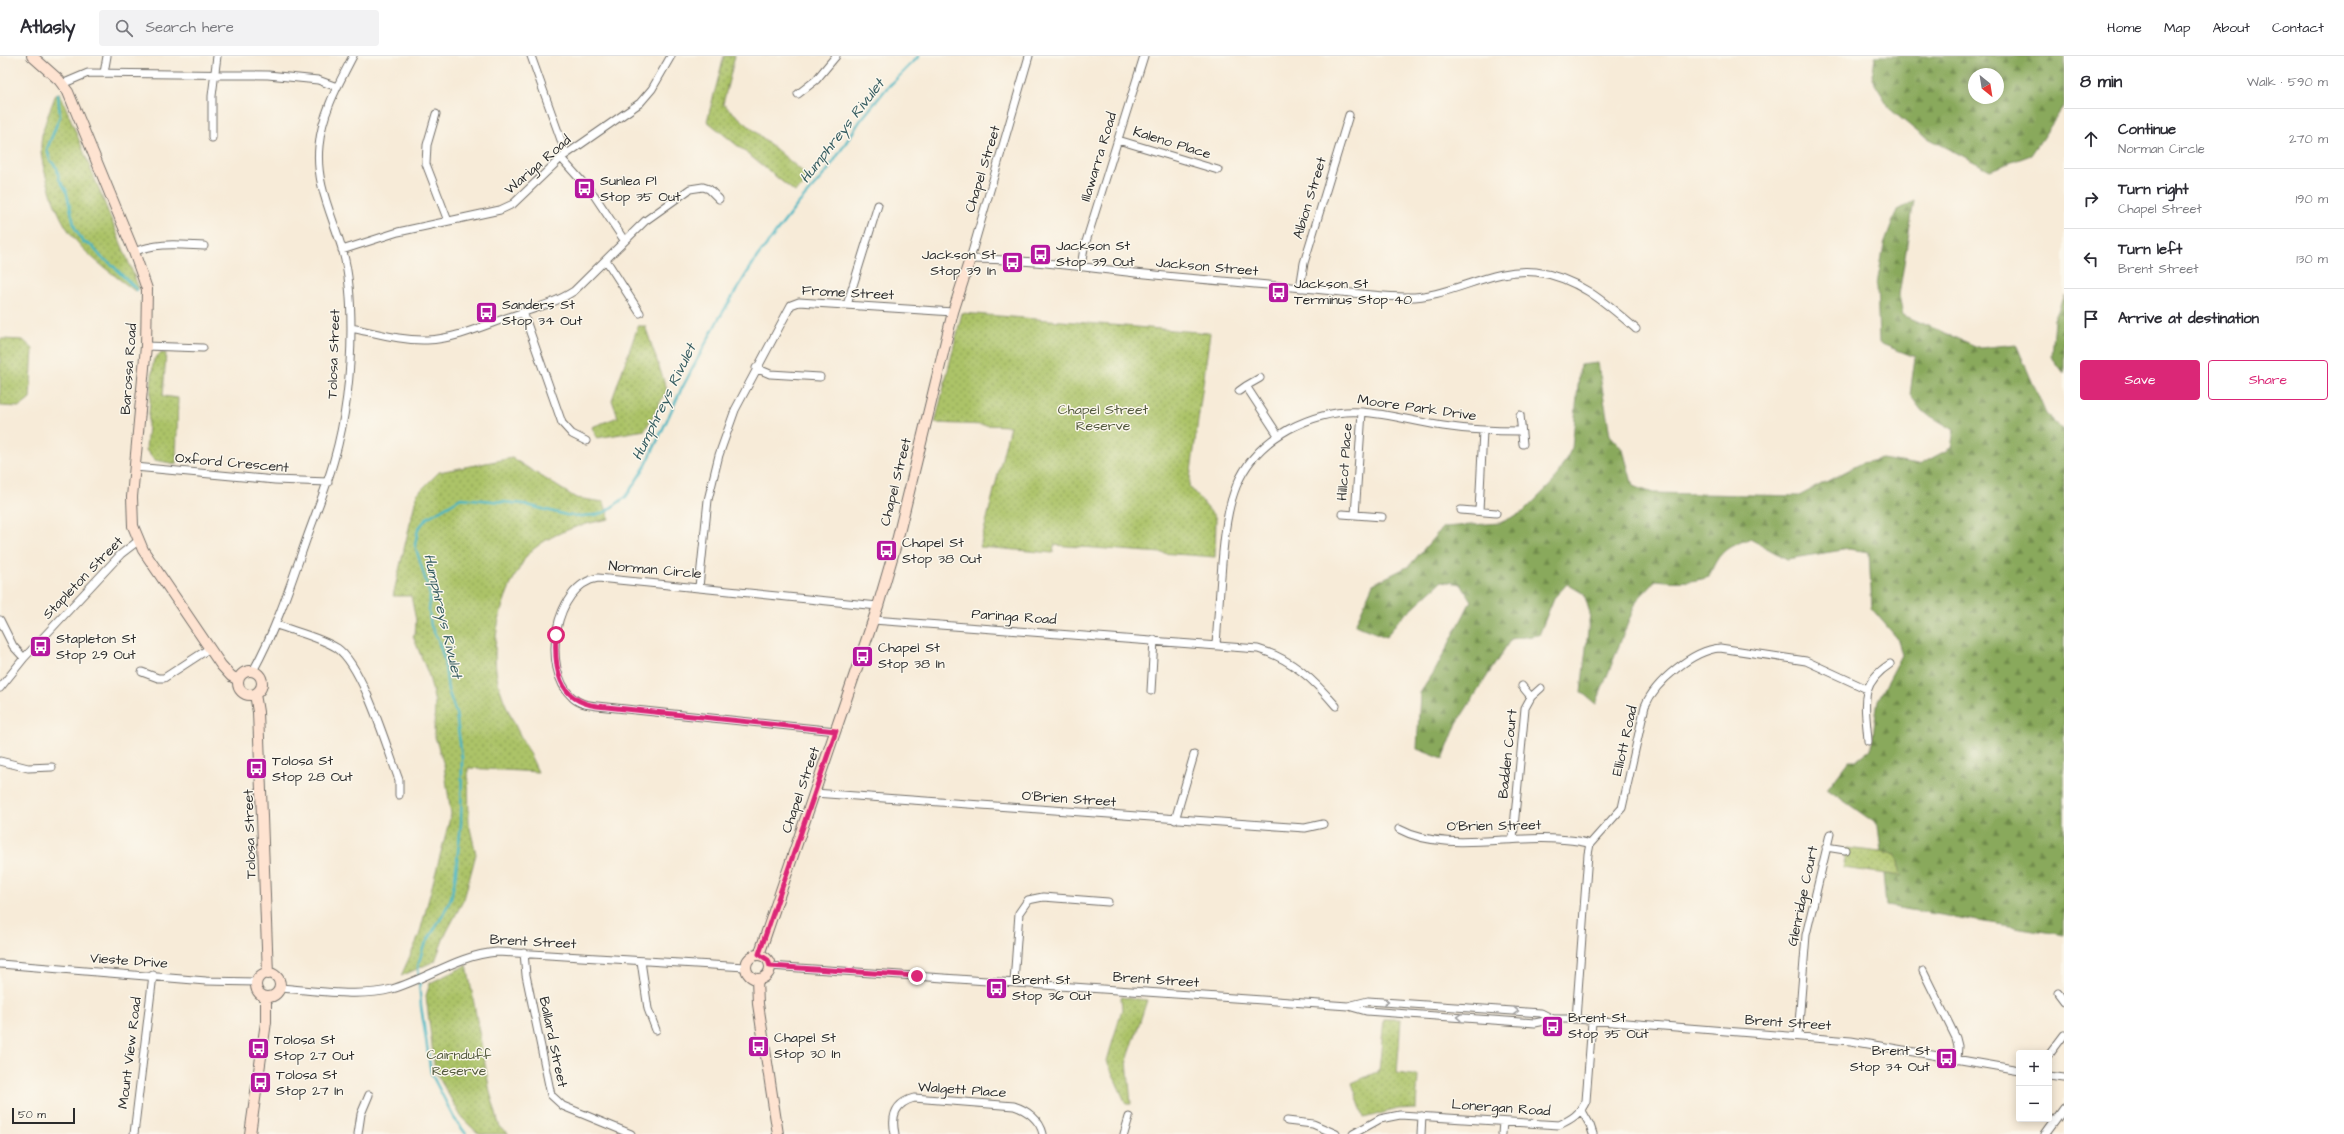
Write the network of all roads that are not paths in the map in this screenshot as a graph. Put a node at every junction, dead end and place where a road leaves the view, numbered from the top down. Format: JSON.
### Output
{"nodes":[{"id":1,"x":32,"y":56,"type":"edge"},
{"id":2,"x":107,"y":56,"type":"edge"},
{"id":3,"x":217,"y":56,"type":"edge"},
{"id":4,"x":353,"y":56,"type":"edge"},
{"id":5,"x":531,"y":56,"type":"edge"},
{"id":6,"x":671,"y":56,"type":"edge"},
{"id":7,"x":836,"y":56,"type":"edge"},
{"id":8,"x":1029,"y":56,"type":"edge"},
{"id":9,"x":1144,"y":56,"type":"edge"},
{"id":10,"x":104,"y":73,"type":"junction"},
{"id":11,"x":214,"y":74,"type":"junction"},
{"id":12,"x":62,"y":84,"type":"junction"},
{"id":13,"x":337,"y":87,"type":"junction"},
{"id":14,"x":798,"y":94,"type":"dead end"},
{"id":15,"x":436,"y":114,"type":"dead end"},
{"id":16,"x":1349,"y":115,"type":"dead end"},
{"id":17,"x":212,"y":138,"type":"dead end"},
{"id":18,"x":1118,"y":140,"type":"junction"},
{"id":19,"x":564,"y":156,"type":"junction"},
{"id":20,"x":1218,"y":170,"type":"dead end"},
{"id":21,"x":719,"y":199,"type":"dead end"},
{"id":22,"x":878,"y":205,"type":"dead end"},
{"id":23,"x":448,"y":221,"type":"junction"},
{"id":24,"x":624,"y":240,"type":"junction"},
{"id":25,"x":204,"y":246,"type":"dead end"},
{"id":26,"x":342,"y":250,"type":"junction"},
{"id":27,"x":134,"y":252,"type":"junction"},
{"id":28,"x":970,"y":258,"type":"junction"},
{"id":29,"x":606,"y":260,"type":"junction"},
{"id":30,"x":1081,"y":267,"type":"junction"},
{"id":31,"x":1300,"y":288,"type":"junction"},
{"id":32,"x":848,"y":305,"type":"junction"},
{"id":33,"x":524,"y":312,"type":"junction"},
{"id":34,"x":954,"y":312,"type":"junction"},
{"id":35,"x":640,"y":313,"type":"dead end"},
{"id":36,"x":351,"y":328,"type":"junction"},
{"id":37,"x":1636,"y":329,"type":"dead end"},
{"id":38,"x":146,"y":346,"type":"junction"},
{"id":39,"x":203,"y":348,"type":"dead end"},
{"id":40,"x":756,"y":368,"type":"junction"},
{"id":41,"x":820,"y":377,"type":"dead end"},
{"id":42,"x":1260,"y":378,"type":"dead end"},
{"id":43,"x":1246,"y":386,"type":"junction"},
{"id":44,"x":1239,"y":391,"type":"dead end"},
{"id":45,"x":1362,"y":412,"type":"junction"},
{"id":46,"x":1520,"y":415,"type":"dead end"},
{"id":47,"x":1483,"y":431,"type":"junction"},
{"id":48,"x":1521,"y":431,"type":"junction"},
{"id":49,"x":1278,"y":435,"type":"junction"},
{"id":50,"x":586,"y":441,"type":"dead end"},
{"id":51,"x":1523,"y":444,"type":"dead end"},
{"id":52,"x":135,"y":468,"type":"junction"},
{"id":53,"x":328,"y":482,"type":"junction"},
{"id":54,"x":1461,"y":510,"type":"dead end"},
{"id":55,"x":1479,"y":511,"type":"junction"},
{"id":56,"x":1496,"y":513,"type":"dead end"},
{"id":57,"x":1342,"y":514,"type":"dead end"},
{"id":58,"x":1355,"y":515,"type":"junction"},
{"id":59,"x":1382,"y":517,"type":"dead end"},
{"id":60,"x":138,"y":541,"type":"junction"},
{"id":61,"x":699,"y":587,"type":"junction"},
{"id":62,"x":878,"y":606,"type":"junction"},
{"id":63,"x":0,"y":620,"type":"edge"},
{"id":64,"x":873,"y":620,"type":"junction"},
{"id":65,"x":277,"y":625,"type":"junction"},
{"id":66,"x":1154,"y":640,"type":"junction"},
{"id":67,"x":1216,"y":644,"type":"junction"},
{"id":68,"x":210,"y":648,"type":"junction"},
{"id":69,"x":24,"y":658,"type":"junction"},
{"id":70,"x":1890,"y":664,"type":"dead end"},
{"id":71,"x":253,"y":671,"type":"junction"},
{"id":72,"x":142,"y":672,"type":"dead end"},
{"id":73,"x":238,"y":680,"type":"junction"},
{"id":74,"x":1522,"y":686,"type":"dead end"},
{"id":75,"x":0,"y":688,"type":"edge"},
{"id":76,"x":1541,"y":688,"type":"dead end"},
{"id":77,"x":1867,"y":689,"type":"junction"},
{"id":78,"x":1151,"y":691,"type":"dead end"},
{"id":79,"x":255,"y":694,"type":"junction"},
{"id":80,"x":1531,"y":697,"type":"junction"},
{"id":81,"x":1336,"y":706,"type":"dead end"},
{"id":82,"x":836,"y":731,"type":"junction"},
{"id":83,"x":1868,"y":740,"type":"dead end"},
{"id":84,"x":1194,"y":755,"type":"dead end"},
{"id":85,"x":0,"y":761,"type":"edge"},
{"id":86,"x":52,"y":766,"type":"dead end"},
{"id":87,"x":814,"y":792,"type":"junction"},
{"id":88,"x":399,"y":795,"type":"dead end"},
{"id":89,"x":1175,"y":820,"type":"junction"},
{"id":90,"x":1323,"y":824,"type":"dead end"},
{"id":91,"x":1399,"y":829,"type":"dead end"},
{"id":92,"x":1830,"y":834,"type":"dead end"},
{"id":93,"x":1513,"y":838,"type":"junction"},
{"id":94,"x":1590,"y":844,"type":"junction"},
{"id":95,"x":1826,"y":847,"type":"junction"},
{"id":96,"x":1845,"y":850,"type":"dead end"},
{"id":97,"x":1108,"y":902,"type":"dead end"},
{"id":98,"x":524,"y":953,"type":"junction"},
{"id":99,"x":759,"y":954,"type":"junction"},
{"id":100,"x":641,"y":961,"type":"junction"},
{"id":101,"x":0,"y":964,"type":"edge"},
{"id":102,"x":770,"y":966,"type":"junction"},
{"id":103,"x":745,"y":967,"type":"junction"},
{"id":104,"x":1923,"y":971,"type":"dead end"},
{"id":105,"x":268,"y":974,"type":"junction"},
{"id":106,"x":153,"y":975,"type":"junction"},
{"id":107,"x":757,"y":979,"type":"junction"},
{"id":108,"x":256,"y":982,"type":"junction"},
{"id":109,"x":1014,"y":982,"type":"junction"},
{"id":110,"x":279,"y":988,"type":"junction"},
{"id":111,"x":2058,"y":993,"type":"dead end"},
{"id":112,"x":266,"y":997,"type":"junction"},
{"id":113,"x":2064,"y":1001,"type":"edge"},
{"id":114,"x":1348,"y":1006,"type":"junction"},
{"id":115,"x":1554,"y":1019,"type":"junction"},
{"id":116,"x":1576,"y":1019,"type":"junction"},
{"id":117,"x":1592,"y":1022,"type":"junction"},
{"id":118,"x":656,"y":1030,"type":"dead end"},
{"id":119,"x":2064,"y":1035,"type":"edge"},
{"id":120,"x":1798,"y":1036,"type":"junction"},
{"id":121,"x":2052,"y":1051,"type":"edge"},
{"id":122,"x":1957,"y":1060,"type":"junction"},
{"id":123,"x":2016,"y":1070,"type":"edge"},
{"id":124,"x":2052,"y":1076,"type":"edge"},
{"id":125,"x":2064,"y":1078,"type":"edge"},
{"id":126,"x":369,"y":1095,"type":"dead end"},
{"id":127,"x":2064,"y":1108,"type":"edge"},
{"id":128,"x":1582,"y":1111,"type":"junction"},
{"id":129,"x":1422,"y":1116,"type":"junction"},
{"id":130,"x":1129,"y":1117,"type":"dead end"},
{"id":131,"x":1287,"y":1121,"type":"dead end"},
{"id":132,"x":1503,"y":1122,"type":"junction"},
{"id":133,"x":134,"y":1134,"type":"edge"},
{"id":134,"x":250,"y":1134,"type":"edge"},
{"id":135,"x":358,"y":1134,"type":"edge"},
{"id":136,"x":631,"y":1134,"type":"edge"},
{"id":137,"x":778,"y":1134,"type":"edge"},
{"id":138,"x":895,"y":1134,"type":"edge"},
{"id":139,"x":1043,"y":1134,"type":"edge"},
{"id":140,"x":1124,"y":1134,"type":"edge"},
{"id":141,"x":1336,"y":1134,"type":"edge"},
{"id":142,"x":1353,"y":1134,"type":"edge"},
{"id":143,"x":1421,"y":1134,"type":"edge"},
{"id":144,"x":1502,"y":1134,"type":"edge"},
{"id":145,"x":1592,"y":1134,"type":"edge"},
{"id":146,"x":2045,"y":1134,"type":"edge"}],
"edges":[{"from":1,"to":12,"type":"street","name":"Barossa Road"},
{"from":2,"to":10,"type":"street"},
{"from":3,"to":11,"type":"street"},
{"from":4,"to":13,"type":"street","name":"Tolosa Street"},
{"from":5,"to":19,"type":"street"},
{"from":6,"to":19,"type":"street","name":"Wariga Road"},
{"from":7,"to":14,"type":"street"},
{"from":8,"to":28,"type":"street","name":"Chapel Street"},
{"from":9,"to":18,"type":"street","name":"Illawarra Road"},
{"from":10,"to":11,"type":"street"},
{"from":10,"to":12,"type":"street"},
{"from":11,"to":13,"type":"street"},
{"from":11,"to":17,"type":"street"},
{"from":12,"to":27,"type":"street","name":"Barossa Road"},
{"from":13,"to":26,"type":"street","name":"Tolosa Street"},
{"from":15,"to":23,"type":"street"},
{"from":16,"to":31,"type":"street","name":"Albion Street"},
{"from":18,"to":20,"type":"street","name":"Kaleno Place"},
{"from":18,"to":30,"type":"street","name":"Illawarra Road"},
{"from":19,"to":23,"type":"street","name":"Wariga Road"},
{"from":19,"to":24,"type":"street"},
{"from":21,"to":24,"type":"street"},
{"from":22,"to":32,"type":"street"},
{"from":23,"to":26,"type":"street","name":"Wariga Road"},
{"from":24,"to":29,"type":"street"},
{"from":25,"to":27,"type":"street"},
{"from":26,"to":36,"type":"street","name":"Tolosa Street"},
{"from":27,"to":38,"type":"street","name":"Barossa Road"},
{"from":28,"to":30,"type":"street","name":"Jackson Street"},
{"from":28,"to":34,"type":"street","name":"Chapel Street"},
{"from":29,"to":33,"type":"street"},
{"from":29,"to":35,"type":"street"},
{"from":30,"to":31,"type":"street","name":"Jackson Street"},
{"from":31,"to":37,"type":"street","name":"Jackson Street"},
{"from":32,"to":34,"type":"street","name":"Frome Street"},
{"from":32,"to":40,"type":"street","name":"Frome Street"},
{"from":33,"to":36,"type":"street"},
{"from":33,"to":50,"type":"street"},
{"from":34,"to":62,"type":"street","name":"Chapel Street"},
{"from":36,"to":53,"type":"street","name":"Tolosa Street"},
{"from":38,"to":39,"type":"street"},
{"from":38,"to":52,"type":"street","name":"Barossa Road"},
{"from":40,"to":41,"type":"street"},
{"from":40,"to":61,"type":"street","name":"Frome Street"},
{"from":42,"to":43,"type":"street"},
{"from":43,"to":44,"type":"street"},
{"from":43,"to":49,"type":"street"},
{"from":45,"to":47,"type":"street","name":"Moore Park Drive"},
{"from":45,"to":49,"type":"street","name":"Moore Park Drive"},
{"from":45,"to":58,"type":"street","name":"Hillcot Place"},
{"from":46,"to":48,"type":"street"},
{"from":47,"to":48,"type":"street","name":"Moore Park Drive"},
{"from":47,"to":55,"type":"street"},
{"from":48,"to":51,"type":"street"},
{"from":49,"to":67,"type":"street","name":"Moore Park Drive"},
{"from":52,"to":53,"type":"street","name":"Oxford Crescent"},
{"from":52,"to":60,"type":"street","name":"Barossa Road"},
{"from":53,"to":65,"type":"street","name":"Tolosa Street"},
{"from":54,"to":55,"type":"street"},
{"from":55,"to":56,"type":"street"},
{"from":57,"to":58,"type":"street","name":"Hillcot Place"},
{"from":58,"to":59,"type":"street","name":"Hillcot Place"},
{"from":60,"to":68,"type":"street","name":"Barossa Road"},
{"from":60,"to":69,"type":"street","name":"Stapleton Street"},
{"from":61,"to":62,"type":"street","name":"Norman Circle"},
{"from":61,"to":82,"type":"street","name":"Norman Circle"},
{"from":62,"to":64,"type":"street","name":"Chapel Street"},
{"from":63,"to":69,"type":"street"},
{"from":64,"to":66,"type":"street","name":"Paringa Road"},
{"from":64,"to":82,"type":"street","name":"Chapel Street"},
{"from":65,"to":71,"type":"street","name":"Tolosa Street"},
{"from":65,"to":88,"type":"street"},
{"from":66,"to":67,"type":"street","name":"Paringa Road"},
{"from":66,"to":78,"type":"street"},
{"from":67,"to":81,"type":"street","name":"Paringa Road"},
{"from":68,"to":72,"type":"street"},
{"from":68,"to":73,"type":"street","name":"Barossa Road"},
{"from":69,"to":75,"type":"street","name":"Stapleton Street"},
{"from":70,"to":77,"type":"street"},
{"from":71,"to":73,"type":"street"},
{"from":71,"to":79,"type":"street"},
{"from":73,"to":79,"type":"street"},
{"from":74,"to":80,"type":"street","name":"Badden Court"},
{"from":76,"to":80,"type":"street","name":"Badden Court"},
{"from":77,"to":83,"type":"street"},
{"from":77,"to":94,"type":"street","name":"Elliott Road"},
{"from":79,"to":105,"type":"street","name":"Tolosa Street"},
{"from":80,"to":93,"type":"street","name":"Badden Court"},
{"from":82,"to":87,"type":"street","name":"Chapel Street"},
{"from":84,"to":89,"type":"street"},
{"from":85,"to":86,"type":"street"},
{"from":87,"to":89,"type":"street","name":"O'Brien Street"},
{"from":87,"to":99,"type":"street","name":"Chapel Street"},
{"from":89,"to":90,"type":"street","name":"O'Brien Street"},
{"from":91,"to":93,"type":"street","name":"O'Brien Street"},
{"from":92,"to":95,"type":"street","name":"Glenridge Court"},
{"from":93,"to":94,"type":"street","name":"O'Brien Street"},
{"from":94,"to":116,"type":"street"},
{"from":95,"to":96,"type":"street"},
{"from":95,"to":120,"type":"street","name":"Glenridge Court"},
{"from":97,"to":109,"type":"street"},
{"from":98,"to":100,"type":"street","name":"Brent Street"},
{"from":98,"to":110,"type":"street","name":"Brent Street"},
{"from":98,"to":136,"type":"street","name":"Ballard Street"},
{"from":99,"to":102,"type":"street"},
{"from":99,"to":103,"type":"street"},
{"from":100,"to":103,"type":"street","name":"Brent Street"},
{"from":100,"to":118,"type":"street"},
{"from":101,"to":106,"type":"street","name":"Vieste Drive"},
{"from":102,"to":107,"type":"street"},
{"from":102,"to":109,"type":"street","name":"Brent Street"},
{"from":103,"to":107,"type":"street"},
{"from":104,"to":122,"type":"street"},
{"from":105,"to":108,"type":"street"},
{"from":105,"to":110,"type":"street"},
{"from":106,"to":108,"type":"street","name":"Vieste Drive"},
{"from":106,"to":133,"type":"street","name":"Mount View Road"},
{"from":107,"to":137,"type":"street"},
{"from":108,"to":112,"type":"street"},
{"from":109,"to":114,"type":"street","name":"Brent Street"},
{"from":110,"to":112,"type":"street"},
{"from":111,"to":113,"type":"street"},
{"from":112,"to":134,"type":"street"},
{"from":115,"to":114,"type":"street","name":"Brent Street","one_way":true},
{"from":114,"to":115,"type":"street","name":"Brent Street","one_way":true},
{"from":115,"to":116,"type":"street","name":"Brent Street"},
{"from":116,"to":117,"type":"street","name":"Brent Street"},
{"from":117,"to":120,"type":"street","name":"Brent Street"},
{"from":117,"to":128,"type":"street"},
{"from":119,"to":121,"type":"street"},
{"from":120,"to":122,"type":"street","name":"Brent Street"},
{"from":122,"to":123,"type":"street","name":"Brent Street"},
{"from":124,"to":125,"type":"street"},
{"from":126,"to":135,"type":"street"},
{"from":127,"to":146,"type":"street"},
{"from":128,"to":132,"type":"street","name":"Lonergan Road"},
{"from":128,"to":145,"type":"street"},
{"from":129,"to":132,"type":"street","name":"Lonergan Road"},
{"from":129,"to":142,"type":"street","name":"Lonergan Road"},
{"from":129,"to":143,"type":"street"},
{"from":130,"to":140,"type":"street"},
{"from":131,"to":141,"type":"street"},
{"from":132,"to":144,"type":"street"},
{"from":138,"to":139,"type":"street","name":"Walgett Place"}]}
